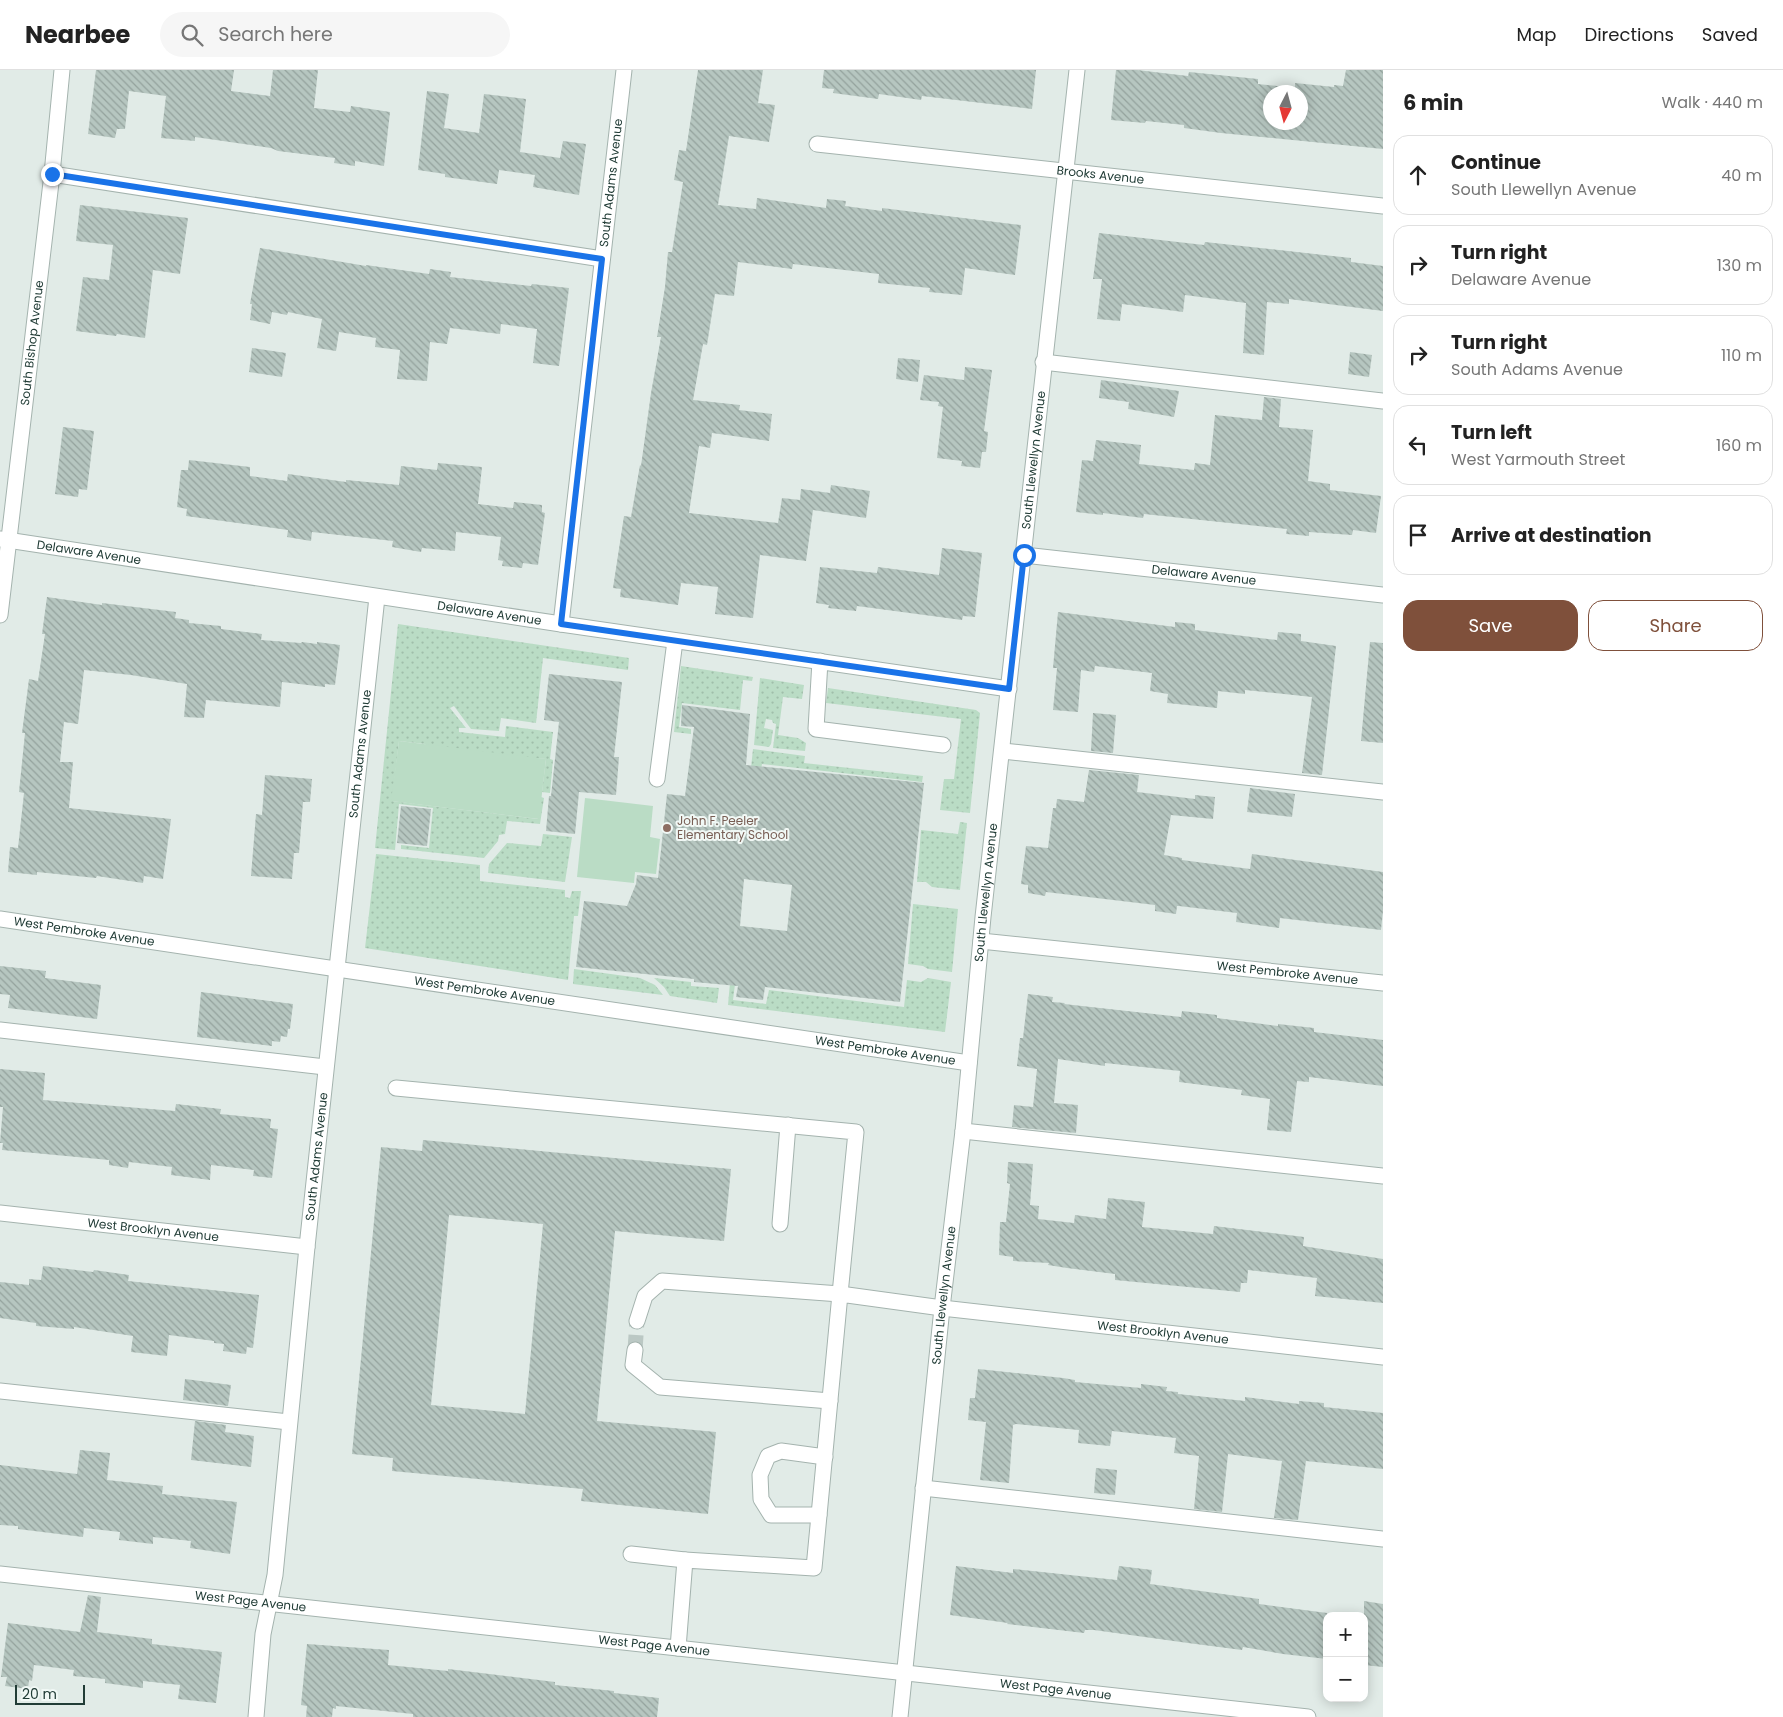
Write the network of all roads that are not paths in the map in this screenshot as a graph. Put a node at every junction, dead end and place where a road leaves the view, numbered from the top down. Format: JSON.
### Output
{"nodes":[{"id":1,"x":62,"y":70,"type":"edge"},
{"id":2,"x":624,"y":70,"type":"edge"},
{"id":3,"x":1077,"y":70,"type":"edge"},
{"id":4,"x":817,"y":144,"type":"dead end"},
{"id":5,"x":1066,"y":171,"type":"junction"},
{"id":6,"x":52,"y":174,"type":"junction"},
{"id":7,"x":1383,"y":206,"type":"edge"},
{"id":8,"x":602,"y":259,"type":"junction"},
{"id":9,"x":1043,"y":362,"type":"junction"},
{"id":10,"x":1383,"y":401,"type":"edge"},
{"id":11,"x":4,"y":539,"type":"edge"},
{"id":12,"x":1024,"y":555,"type":"junction"},
{"id":13,"x":1383,"y":594,"type":"edge"},
{"id":14,"x":377,"y":597,"type":"junction"},
{"id":15,"x":0,"y":616,"type":"edge"},
{"id":16,"x":561,"y":624,"type":"junction"},
{"id":17,"x":675,"y":641,"type":"junction"},
{"id":18,"x":820,"y":661,"type":"junction"},
{"id":19,"x":1009,"y":689,"type":"junction"},
{"id":20,"x":943,"y":745,"type":"dead end"},
{"id":21,"x":1002,"y":751,"type":"junction"},
{"id":22,"x":657,"y":779,"type":"dead end"},
{"id":23,"x":1383,"y":792,"type":"edge"},
{"id":24,"x":0,"y":919,"type":"edge"},
{"id":25,"x":981,"y":941,"type":"junction"},
{"id":26,"x":337,"y":969,"type":"junction"},
{"id":27,"x":1383,"y":983,"type":"edge"},
{"id":28,"x":0,"y":1030,"type":"edge"},
{"id":29,"x":969,"y":1063,"type":"junction"},
{"id":30,"x":325,"y":1067,"type":"junction"},
{"id":31,"x":396,"y":1088,"type":"dead end"},
{"id":32,"x":788,"y":1125,"type":"junction"},
{"id":33,"x":963,"y":1131,"type":"junction"},
{"id":34,"x":1383,"y":1176,"type":"edge"},
{"id":35,"x":0,"y":1212,"type":"edge"},
{"id":36,"x":780,"y":1224,"type":"dead end"},
{"id":37,"x":306,"y":1247,"type":"junction"},
{"id":38,"x":840,"y":1294,"type":"junction"},
{"id":39,"x":942,"y":1308,"type":"junction"},
{"id":40,"x":637,"y":1321,"type":"tunnel mouth"},
{"id":41,"x":635,"y":1350,"type":"tunnel mouth"},
{"id":42,"x":1383,"y":1357,"type":"edge"},
{"id":43,"x":0,"y":1391,"type":"edge"},
{"id":44,"x":830,"y":1401,"type":"junction"},
{"id":45,"x":289,"y":1422,"type":"junction"},
{"id":46,"x":825,"y":1457,"type":"junction"},
{"id":47,"x":923,"y":1488,"type":"junction"},
{"id":48,"x":819,"y":1515,"type":"junction"},
{"id":49,"x":1383,"y":1539,"type":"edge"},
{"id":50,"x":631,"y":1554,"type":"dead end"},
{"id":51,"x":685,"y":1560,"type":"junction"},
{"id":52,"x":0,"y":1574,"type":"edge"},
{"id":53,"x":268,"y":1602,"type":"junction"},
{"id":54,"x":678,"y":1648,"type":"junction"},
{"id":55,"x":904,"y":1673,"type":"junction"},
{"id":56,"x":256,"y":1717,"type":"edge"},
{"id":57,"x":900,"y":1717,"type":"edge"},
{"id":58,"x":1308,"y":1717,"type":"edge"}],
"edges":[{"from":1,"to":6,"type":"street","name":"South Bishop Avenue"},
{"from":2,"to":8,"type":"street","name":"South Adams Avenue"},
{"from":3,"to":5,"type":"street","name":"South Llewellyn Avenue"},
{"from":4,"to":5,"type":"street","name":"Brooks Avenue"},
{"from":5,"to":7,"type":"street","name":"Brooks Avenue"},
{"from":5,"to":9,"type":"street","name":"South Llewellyn Avenue"},
{"from":6,"to":8,"type":"street"},
{"from":6,"to":11,"type":"street","name":"South Bishop Avenue"},
{"from":8,"to":16,"type":"street","name":"South Adams Avenue"},
{"from":9,"to":10,"type":"street"},
{"from":9,"to":12,"type":"street","name":"South Llewellyn Avenue"},
{"from":11,"to":14,"type":"street","name":"Delaware Avenue"},
{"from":11,"to":15,"type":"street","name":"South Bishop Avenue"},
{"from":12,"to":13,"type":"street","name":"Delaware Avenue"},
{"from":12,"to":19,"type":"street","name":"South Llewellyn Avenue"},
{"from":14,"to":16,"type":"street","name":"Delaware Avenue"},
{"from":14,"to":26,"type":"street","name":"South Adams Avenue"},
{"from":16,"to":17,"type":"street","name":"Delaware Avenue"},
{"from":17,"to":18,"type":"street","name":"Delaware Avenue"},
{"from":17,"to":22,"type":"street"},
{"from":18,"to":19,"type":"street","name":"Delaware Avenue"},
{"from":18,"to":20,"type":"street"},
{"from":19,"to":21,"type":"street","name":"South Llewellyn Avenue"},
{"from":21,"to":23,"type":"street"},
{"from":21,"to":25,"type":"street","name":"South Llewellyn Avenue"},
{"from":24,"to":26,"type":"street","name":"West Pembroke Avenue"},
{"from":25,"to":27,"type":"street","name":"West Pembroke Avenue"},
{"from":25,"to":29,"type":"street","name":"South Llewellyn Avenue"},
{"from":26,"to":29,"type":"street","name":"West Pembroke Avenue"},
{"from":26,"to":30,"type":"street","name":"South Adams Avenue"},
{"from":28,"to":30,"type":"street"},
{"from":29,"to":33,"type":"street","name":"South Llewellyn Avenue"},
{"from":30,"to":37,"type":"street","name":"South Adams Avenue"},
{"from":31,"to":32,"type":"street"},
{"from":32,"to":36,"type":"street"},
{"from":32,"to":38,"type":"street"},
{"from":33,"to":34,"type":"street"},
{"from":33,"to":39,"type":"street","name":"South Llewellyn Avenue"},
{"from":35,"to":37,"type":"street","name":"West Brooklyn Avenue"},
{"from":37,"to":45,"type":"street","name":"South Adams Avenue"},
{"from":38,"to":39,"type":"street","name":"West Brooklyn Avenue"},
{"from":38,"to":40,"type":"street","name":"West Brooklyn Avenue"},
{"from":38,"to":44,"type":"street"},
{"from":39,"to":42,"type":"street","name":"West Brooklyn Avenue"},
{"from":39,"to":47,"type":"street","name":"South Llewellyn Avenue"},
{"from":41,"to":44,"type":"street"},
{"from":43,"to":45,"type":"street"},
{"from":44,"to":46,"type":"street"},
{"from":45,"to":53,"type":"street","name":"South Adams Avenue"},
{"from":46,"to":48,"type":"street"},
{"from":46,"to":48,"type":"street"},
{"from":47,"to":49,"type":"street"},
{"from":47,"to":55,"type":"street","name":"South Llewellyn Avenue"},
{"from":48,"to":51,"type":"street"},
{"from":50,"to":51,"type":"street"},
{"from":51,"to":54,"type":"street"},
{"from":52,"to":53,"type":"street","name":"West Page Avenue"},
{"from":53,"to":54,"type":"street","name":"West Page Avenue"},
{"from":53,"to":56,"type":"street","name":"South Adams Avenue"},
{"from":54,"to":55,"type":"street","name":"West Page Avenue"},
{"from":55,"to":57,"type":"street","name":"South Llewellyn Avenue"},
{"from":55,"to":58,"type":"street","name":"West Page Avenue"}]}
